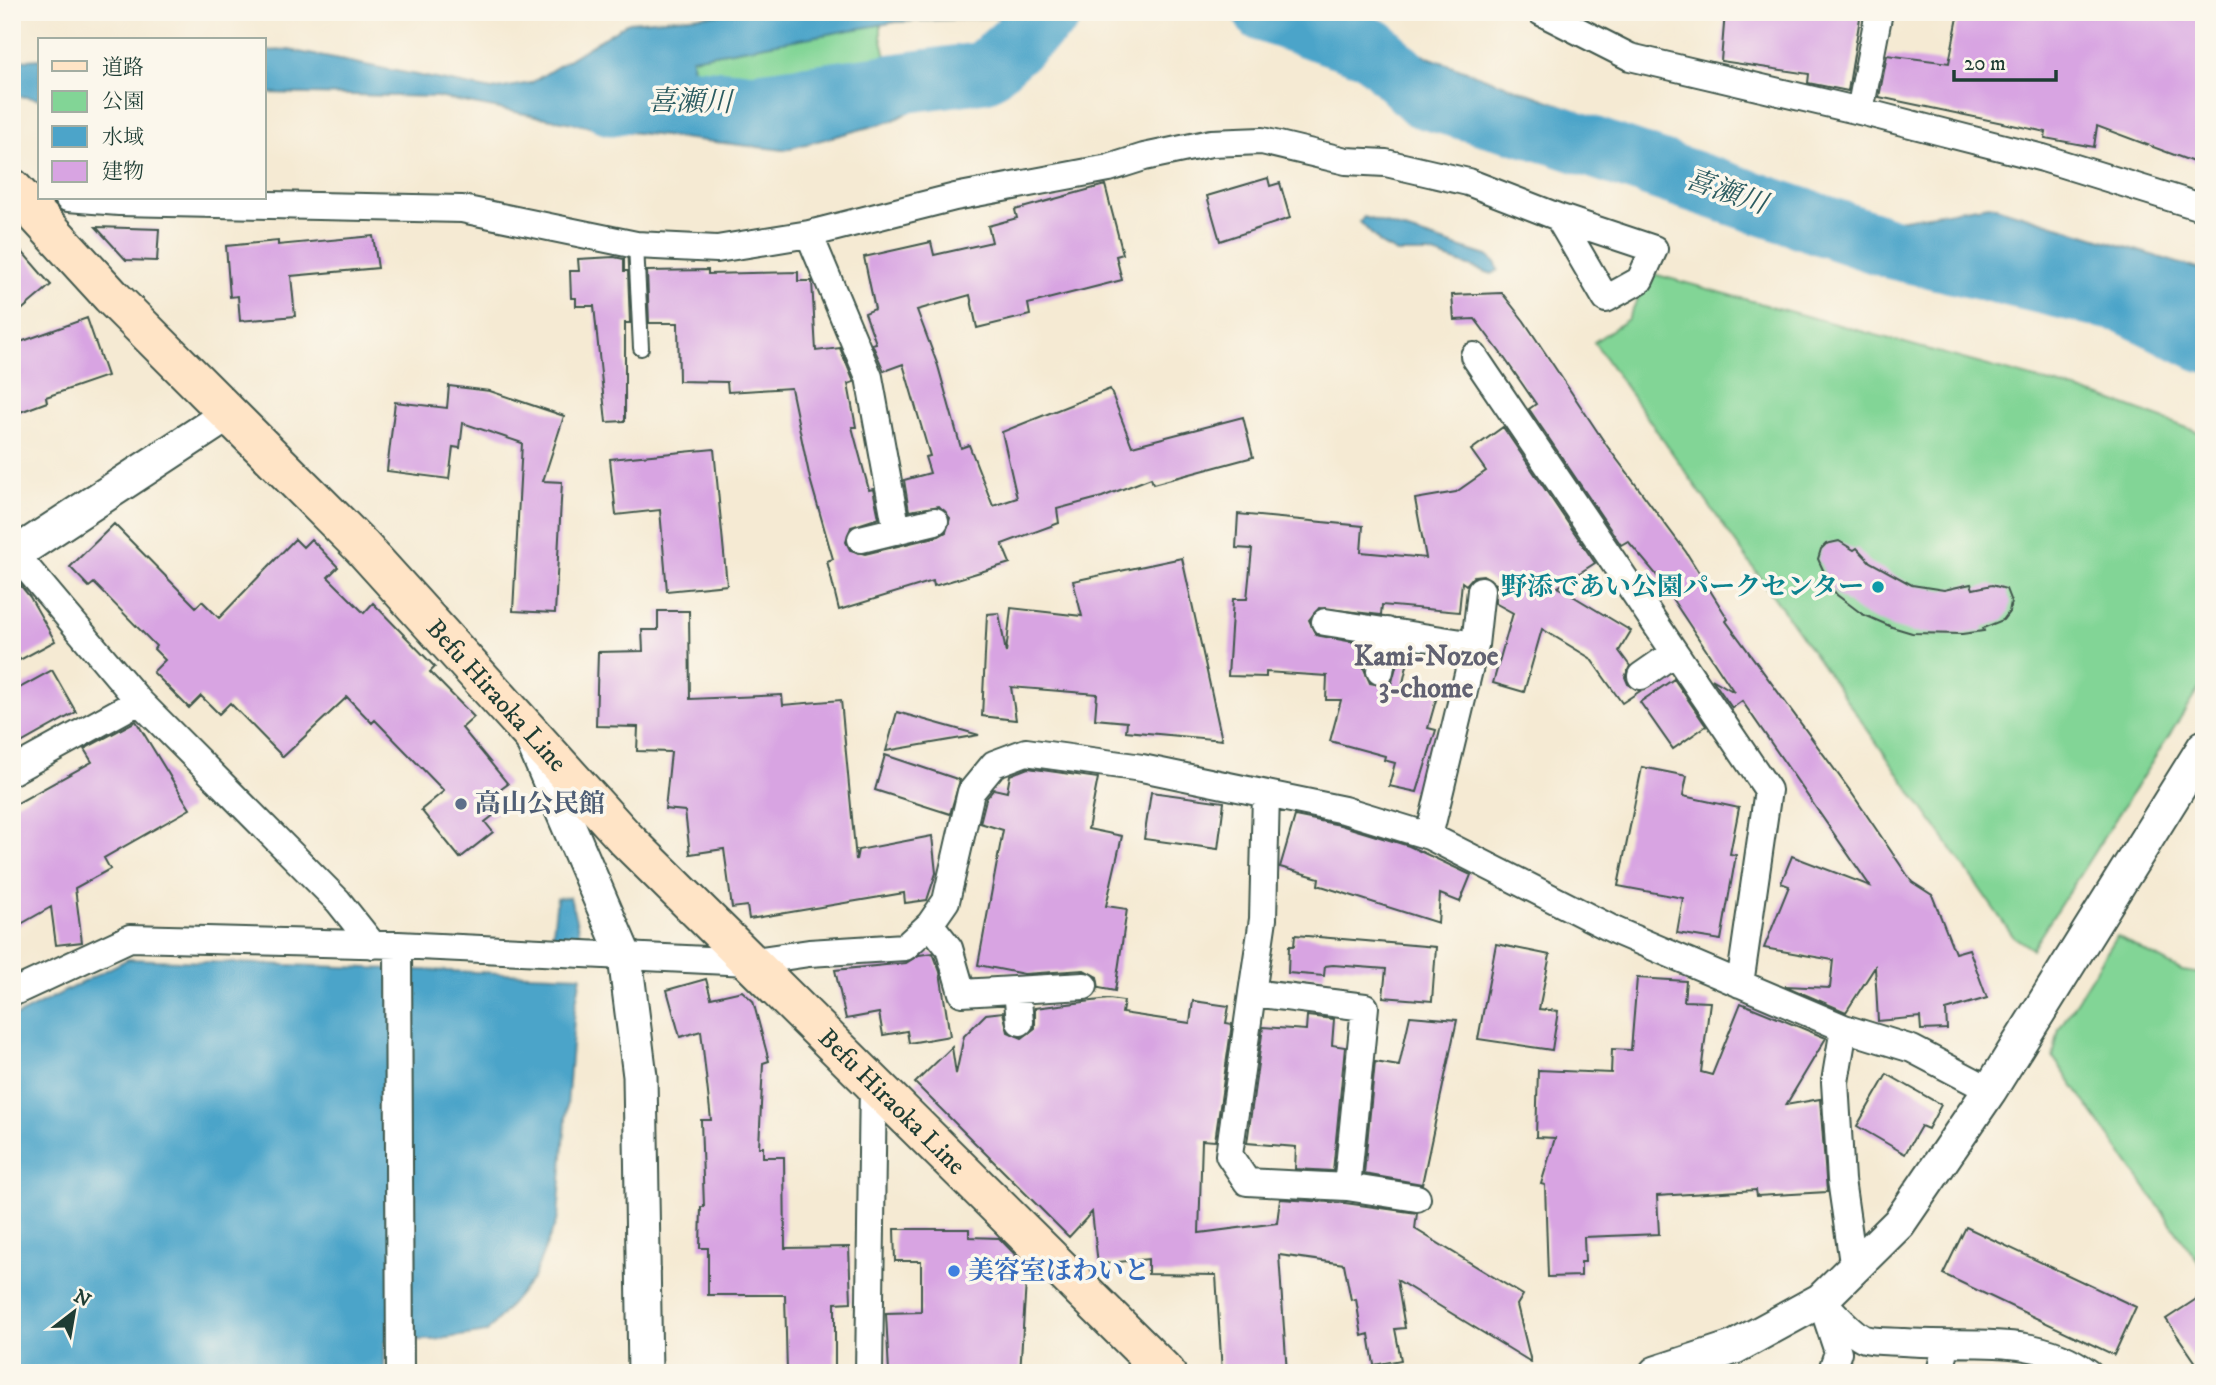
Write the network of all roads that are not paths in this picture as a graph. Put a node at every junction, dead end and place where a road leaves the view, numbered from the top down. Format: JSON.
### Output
{"nodes":[{"id":1,"x":1541,"y":12,"type":"edge"},
{"id":2,"x":1879,"y":12,"type":"edge"},
{"id":3,"x":1860,"y":111,"type":"junction"},
{"id":4,"x":20,"y":193,"type":"edge"},
{"id":5,"x":94,"y":200,"type":"edge"},
{"id":6,"x":2204,"y":208,"type":"edge"},
{"id":7,"x":1558,"y":217,"type":"dead end"},
{"id":8,"x":809,"y":234,"type":"junction"},
{"id":9,"x":636,"y":245,"type":"junction"},
{"id":10,"x":641,"y":348,"type":"dead end"},
{"id":11,"x":1474,"y":356,"type":"dead end"},
{"id":12,"x":230,"y":413,"type":"junction"},
{"id":13,"x":935,"y":521,"type":"dead end"},
{"id":14,"x":897,"y":531,"type":"junction"},
{"id":15,"x":861,"y":539,"type":"dead end"},
{"id":16,"x":14,"y":555,"type":"edge"},
{"id":17,"x":1481,"y":590,"type":"dead end"},
{"id":18,"x":1325,"y":622,"type":"dead end"},
{"id":19,"x":1387,"y":631,"type":"junction"},
{"id":20,"x":1475,"y":645,"type":"junction"},
{"id":21,"x":1674,"y":653,"type":"junction"},
{"id":22,"x":1380,"y":671,"type":"dead end"},
{"id":23,"x":1641,"y":676,"type":"dead end"},
{"id":24,"x":139,"y":701,"type":"junction"},
{"id":25,"x":526,"y":727,"type":"junction"},
{"id":26,"x":2204,"y":747,"type":"edge"},
{"id":27,"x":12,"y":771,"type":"edge"},
{"id":28,"x":1266,"y":794,"type":"junction"},
{"id":29,"x":1429,"y":836,"type":"junction"},
{"id":30,"x":930,"y":924,"type":"junction"},
{"id":31,"x":386,"y":945,"type":"junction"},
{"id":32,"x":625,"y":957,"type":"junction"},
{"id":33,"x":748,"y":962,"type":"junction"},
{"id":34,"x":1740,"y":984,"type":"junction"},
{"id":35,"x":1084,"y":986,"type":"dead end"},
{"id":36,"x":1017,"y":990,"type":"junction"},
{"id":37,"x":12,"y":993,"type":"edge"},
{"id":38,"x":1252,"y":993,"type":"junction"},
{"id":39,"x":1020,"y":1022,"type":"dead end"},
{"id":40,"x":1844,"y":1028,"type":"junction"},
{"id":41,"x":873,"y":1080,"type":"junction"},
{"id":42,"x":1990,"y":1090,"type":"junction"},
{"id":43,"x":1347,"y":1187,"type":"junction"},
{"id":44,"x":1416,"y":1198,"type":"dead end"},
{"id":45,"x":1854,"y":1270,"type":"junction"},
{"id":46,"x":1821,"y":1300,"type":"junction"},
{"id":47,"x":1946,"y":1345,"type":"junction"},
{"id":48,"x":400,"y":1364,"type":"edge"},
{"id":49,"x":645,"y":1373,"type":"edge"},
{"id":50,"x":869,"y":1373,"type":"edge"},
{"id":51,"x":1166,"y":1373,"type":"edge"},
{"id":52,"x":1657,"y":1373,"type":"edge"},
{"id":53,"x":1831,"y":1373,"type":"edge"},
{"id":54,"x":1940,"y":1373,"type":"edge"},
{"id":55,"x":2089,"y":1373,"type":"edge"}],
"edges":[{"from":1,"to":3,"type":"street"},
{"from":2,"to":3,"type":"street"},
{"from":3,"to":6,"type":"street"},
{"from":4,"to":12,"type":"main road","name":"Befu Hiraoka Line"},
{"from":5,"to":9,"type":"street"},
{"from":7,"to":8,"type":"street"},
{"from":8,"to":9,"type":"street"},
{"from":8,"to":14,"type":"street"},
{"from":9,"to":10,"type":"lane"},
{"from":11,"to":21,"type":"street"},
{"from":12,"to":16,"type":"street"},
{"from":12,"to":25,"type":"main road","name":"Befu Hiraoka Line"},
{"from":13,"to":14,"type":"street"},
{"from":14,"to":15,"type":"street"},
{"from":16,"to":24,"type":"street"},
{"from":17,"to":20,"type":"street"},
{"from":18,"to":19,"type":"street"},
{"from":19,"to":20,"type":"street"},
{"from":19,"to":22,"type":"street"},
{"from":20,"to":29,"type":"street"},
{"from":21,"to":23,"type":"street"},
{"from":21,"to":34,"type":"street"},
{"from":24,"to":27,"type":"street"},
{"from":24,"to":31,"type":"street"},
{"from":25,"to":32,"type":"street"},
{"from":25,"to":33,"type":"main road","name":"Befu Hiraoka Line"},
{"from":26,"to":42,"type":"street"},
{"from":28,"to":29,"type":"street"},
{"from":28,"to":30,"type":"street"},
{"from":28,"to":38,"type":"street"},
{"from":29,"to":34,"type":"street"},
{"from":30,"to":33,"type":"street"},
{"from":30,"to":36,"type":"street"},
{"from":31,"to":32,"type":"street"},
{"from":31,"to":37,"type":"street"},
{"from":31,"to":48,"type":"street"},
{"from":32,"to":33,"type":"street"},
{"from":32,"to":49,"type":"street"},
{"from":33,"to":41,"type":"main road","name":"Befu Hiraoka Line"},
{"from":34,"to":40,"type":"street"},
{"from":35,"to":36,"type":"street"},
{"from":36,"to":39,"type":"street"},
{"from":38,"to":43,"type":"street"},
{"from":38,"to":43,"type":"street"},
{"from":40,"to":42,"type":"street"},
{"from":40,"to":45,"type":"street"},
{"from":41,"to":50,"type":"street"},
{"from":41,"to":51,"type":"main road","name":"Befu Hiraoka Line"},
{"from":42,"to":45,"type":"street"},
{"from":43,"to":44,"type":"street"},
{"from":45,"to":46,"type":"street"},
{"from":46,"to":47,"type":"street"},
{"from":46,"to":52,"type":"street"},
{"from":46,"to":53,"type":"street"},
{"from":47,"to":54,"type":"street"},
{"from":47,"to":55,"type":"street"}]}
